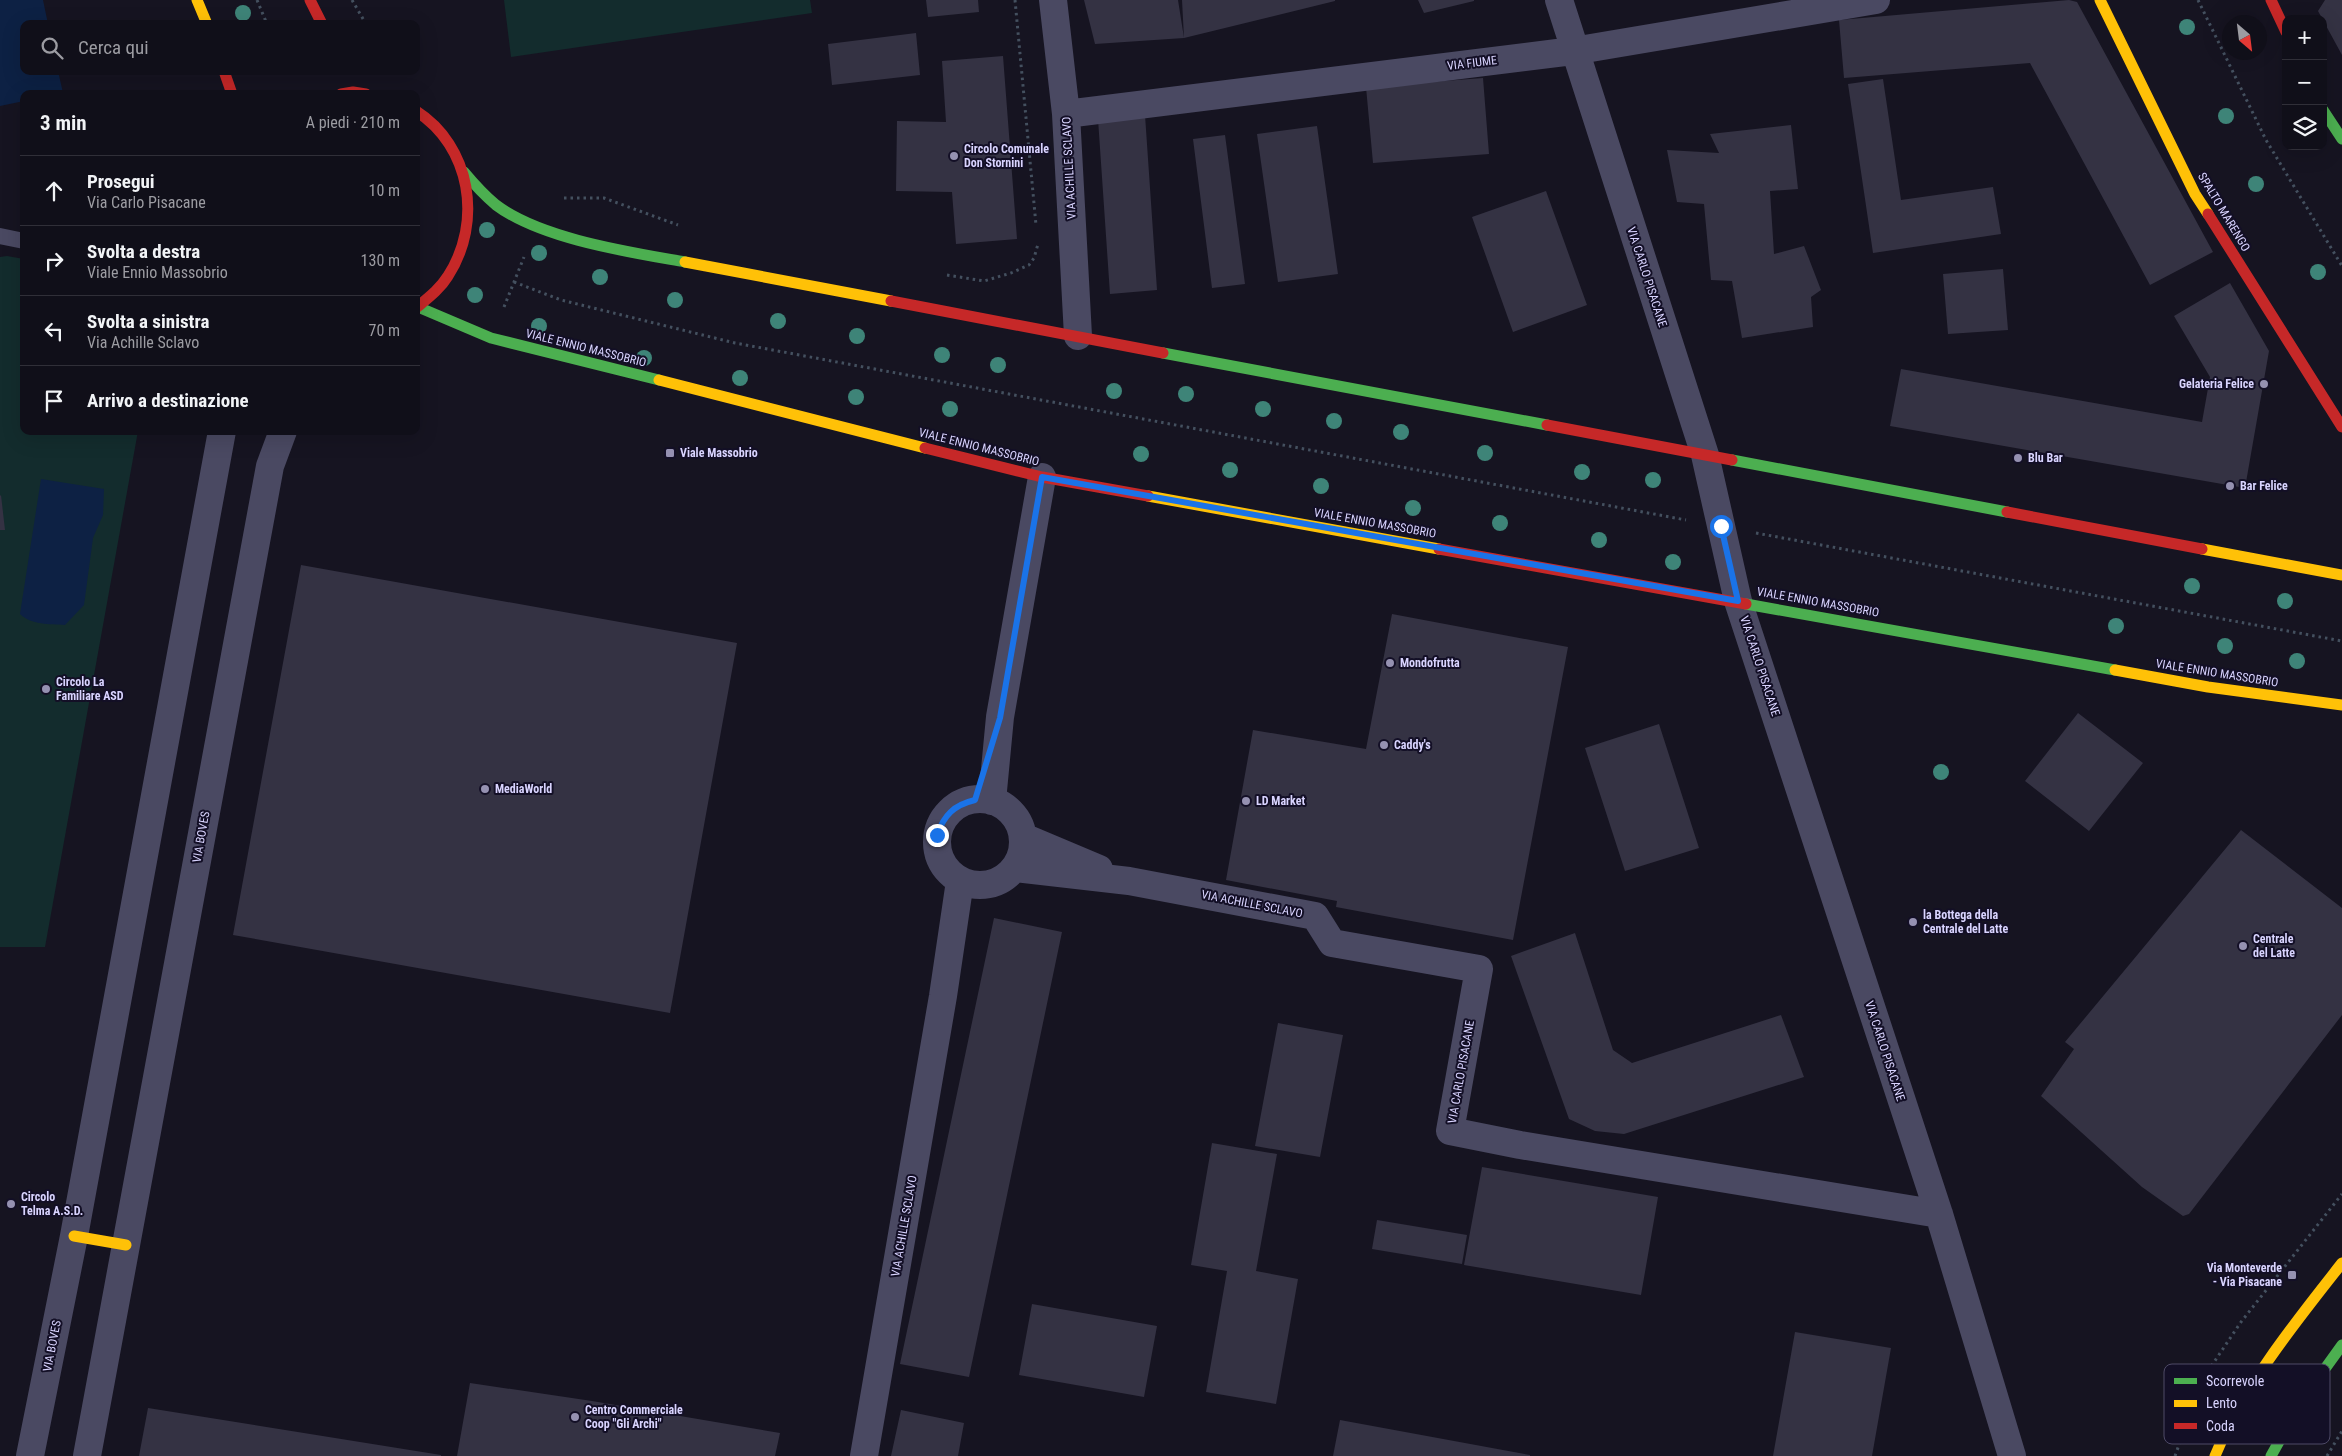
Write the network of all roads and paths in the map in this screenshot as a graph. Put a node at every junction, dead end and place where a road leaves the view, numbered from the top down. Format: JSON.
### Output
{"nodes":[{"id":1,"x":197,"y":0,"type":"edge"},
{"id":2,"x":257,"y":0,"type":"edge"},
{"id":3,"x":310,"y":0,"type":"edge"},
{"id":4,"x":352,"y":0,"type":"edge"},
{"id":5,"x":1015,"y":0,"type":"edge"},
{"id":6,"x":1053,"y":0,"type":"edge"},
{"id":7,"x":1559,"y":0,"type":"edge"},
{"id":8,"x":1876,"y":0,"type":"edge"},
{"id":9,"x":2100,"y":0,"type":"edge"},
{"id":10,"x":2198,"y":0,"type":"edge"},
{"id":11,"x":2271,"y":0,"type":"edge"},
{"id":12,"x":205,"y":20,"type":"edge"},
{"id":13,"x":265,"y":20,"type":"edge"},
{"id":14,"x":320,"y":20,"type":"edge"},
{"id":15,"x":364,"y":20,"type":"edge"},
{"id":16,"x":2282,"y":23,"type":"edge"},
{"id":17,"x":1574,"y":51,"type":"junction"},
{"id":18,"x":225,"y":75,"type":"edge"},
{"id":19,"x":347,"y":78,"type":"dead end"},
{"id":20,"x":231,"y":90,"type":"edge"},
{"id":21,"x":353,"y":90,"type":"edge"},
{"id":22,"x":1066,"y":114,"type":"junction"},
{"id":23,"x":420,"y":115,"type":"edge"},
{"id":24,"x":2327,"y":116,"type":"edge"},
{"id":25,"x":2342,"y":139,"type":"edge"},
{"id":26,"x":464,"y":172,"type":"junction"},
{"id":27,"x":537,"y":226,"type":"junction"},
{"id":28,"x":680,"y":226,"type":"dead end"},
{"id":29,"x":0,"y":236,"type":"edge"},
{"id":30,"x":20,"y":240,"type":"edge"},
{"id":31,"x":2342,"y":266,"type":"edge"},
{"id":32,"x":945,"y":275,"type":"dead end"},
{"id":33,"x":514,"y":282,"type":"junction"},
{"id":34,"x":420,"y":305,"type":"edge"},
{"id":35,"x":420,"y":309,"type":"edge"},
{"id":36,"x":1078,"y":336,"type":"junction"},
{"id":37,"x":491,"y":338,"type":"junction"},
{"id":38,"x":2342,"y":427,"type":"edge"},
{"id":39,"x":221,"y":435,"type":"edge"},
{"id":40,"x":282,"y":435,"type":"edge"},
{"id":41,"x":1705,"y":455,"type":"junction"},
{"id":42,"x":1042,"y":477,"type":"junction"},
{"id":43,"x":1721,"y":526,"type":"junction"},
{"id":44,"x":2342,"y":575,"type":"edge"},
{"id":45,"x":1738,"y":601,"type":"junction"},
{"id":46,"x":2342,"y":641,"type":"edge"},
{"id":47,"x":2342,"y":705,"type":"edge"},
{"id":48,"x":983,"y":800,"type":"junction"},
{"id":49,"x":1023,"y":836,"type":"junction"},
{"id":50,"x":1015,"y":868,"type":"junction"},
{"id":51,"x":1128,"y":881,"type":"junction"},
{"id":52,"x":967,"y":883,"type":"junction"},
{"id":53,"x":1479,"y":969,"type":"joint"},
{"id":54,"x":2342,"y":1194,"type":"edge"},
{"id":55,"x":1939,"y":1214,"type":"junction"},
{"id":56,"x":74,"y":1236,"type":"junction"},
{"id":57,"x":126,"y":1245,"type":"junction"},
{"id":58,"x":2342,"y":1263,"type":"edge"},
{"id":59,"x":2342,"y":1345,"type":"edge"},
{"id":60,"x":2213,"y":1364,"type":"edge"},
{"id":61,"x":2267,"y":1364,"type":"edge"},
{"id":62,"x":2328,"y":1364,"type":"edge"},
{"id":63,"x":2342,"y":1431,"type":"edge"},
{"id":64,"x":2179,"y":1444,"type":"edge"},
{"id":65,"x":2221,"y":1444,"type":"edge"},
{"id":66,"x":2278,"y":1444,"type":"edge"},
{"id":67,"x":30,"y":1456,"type":"edge"},
{"id":68,"x":87,"y":1456,"type":"edge"},
{"id":69,"x":864,"y":1456,"type":"edge"},
{"id":70,"x":2012,"y":1456,"type":"edge"},
{"id":71,"x":2175,"y":1456,"type":"edge"},
{"id":72,"x":2215,"y":1456,"type":"edge"},
{"id":73,"x":2271,"y":1456,"type":"edge"},
{"id":74,"x":2327,"y":1456,"type":"edge"}],
"edges":[{"from":1,"to":12,"type":"main road"},
{"from":2,"to":13,"type":"path"},
{"from":3,"to":14,"type":"main road"},
{"from":4,"to":15,"type":"path"},
{"from":5,"to":32,"type":"path"},
{"from":6,"to":22,"type":"street","name":"VIA ACHILLE SCLAVO"},
{"from":7,"to":17,"type":"street","name":"VIA CARLO PISACANE"},
{"from":8,"to":17,"type":"street","name":"VIA FIUME"},
{"from":9,"to":38,"type":"main road","name":"SPALTO MARENGO"},
{"from":10,"to":31,"type":"path"},
{"from":11,"to":16,"type":"main road"},
{"from":17,"to":22,"type":"street","name":"VIA FIUME"},
{"from":17,"to":41,"type":"street","name":"VIA CARLO PISACANE"},
{"from":18,"to":20,"type":"main road"},
{"from":19,"to":21,"type":"main road"},
{"from":22,"to":36,"type":"street","name":"VIA ACHILLE SCLAVO"},
{"from":23,"to":26,"type":"main road","name":"VIALE ENNIO MASSOBRIO"},
{"from":24,"to":25,"type":"main road"},
{"from":26,"to":27,"type":"main road","name":"VIALE ENNIO MASSOBRIO"},
{"from":26,"to":34,"type":"main road","name":"VIALE ENNIO MASSOBRIO"},
{"from":27,"to":28,"type":"path"},
{"from":27,"to":33,"type":"path"},
{"from":27,"to":36,"type":"main road","name":"VIALE ENNIO MASSOBRIO"},
{"from":29,"to":30,"type":"lane"},
{"from":33,"to":37,"type":"path"},
{"from":33,"to":43,"type":"path"},
{"from":35,"to":37,"type":"main road","name":"VIALE ENNIO MASSOBRIO"},
{"from":36,"to":41,"type":"main road","name":"VIALE ENNIO MASSOBRIO"},
{"from":37,"to":42,"type":"main road","name":"VIALE ENNIO MASSOBRIO"},
{"from":39,"to":56,"type":"street","name":"VIA BOVES"},
{"from":40,"to":57,"type":"street","name":"VIA BOVES"},
{"from":41,"to":43,"type":"street","name":"VIA CARLO PISACANE"},
{"from":41,"to":44,"type":"main road","name":"VIALE ENNIO MASSOBRIO"},
{"from":42,"to":45,"type":"main road","name":"VIALE ENNIO MASSOBRIO"},
{"from":42,"to":48,"type":"street"},
{"from":43,"to":45,"type":"street","name":"VIA CARLO PISACANE"},
{"from":43,"to":46,"type":"path"},
{"from":45,"to":47,"type":"main road","name":"VIALE ENNIO MASSOBRIO"},
{"from":45,"to":55,"type":"street","name":"VIA CARLO PISACANE"},
{"from":48,"to":49,"type":"street"},
{"from":48,"to":52,"type":"street"},
{"from":49,"to":50,"type":"street"},
{"from":49,"to":51,"type":"street","name":"VIA ACHILLE SCLAVO"},
{"from":50,"to":51,"type":"street","name":"VIA ACHILLE SCLAVO"},
{"from":50,"to":52,"type":"street"},
{"from":51,"to":53,"type":"street","name":"VIA ACHILLE SCLAVO"},
{"from":52,"to":69,"type":"street","name":"VIA ACHILLE SCLAVO"},
{"from":53,"to":55,"type":"street","name":"VIA CARLO PISACANE"},
{"from":54,"to":60,"type":"path"},
{"from":55,"to":70,"type":"street","name":"VIA CARLO PISACANE"},
{"from":56,"to":57,"type":"main road"},
{"from":56,"to":67,"type":"street","name":"VIA BOVES"},
{"from":57,"to":68,"type":"street","name":"VIA BOVES"},
{"from":58,"to":61,"type":"main road"},
{"from":59,"to":62,"type":"main road"},
{"from":63,"to":74,"type":"path"},
{"from":64,"to":71,"type":"path"},
{"from":65,"to":72,"type":"main road"},
{"from":66,"to":73,"type":"main road"}]}
